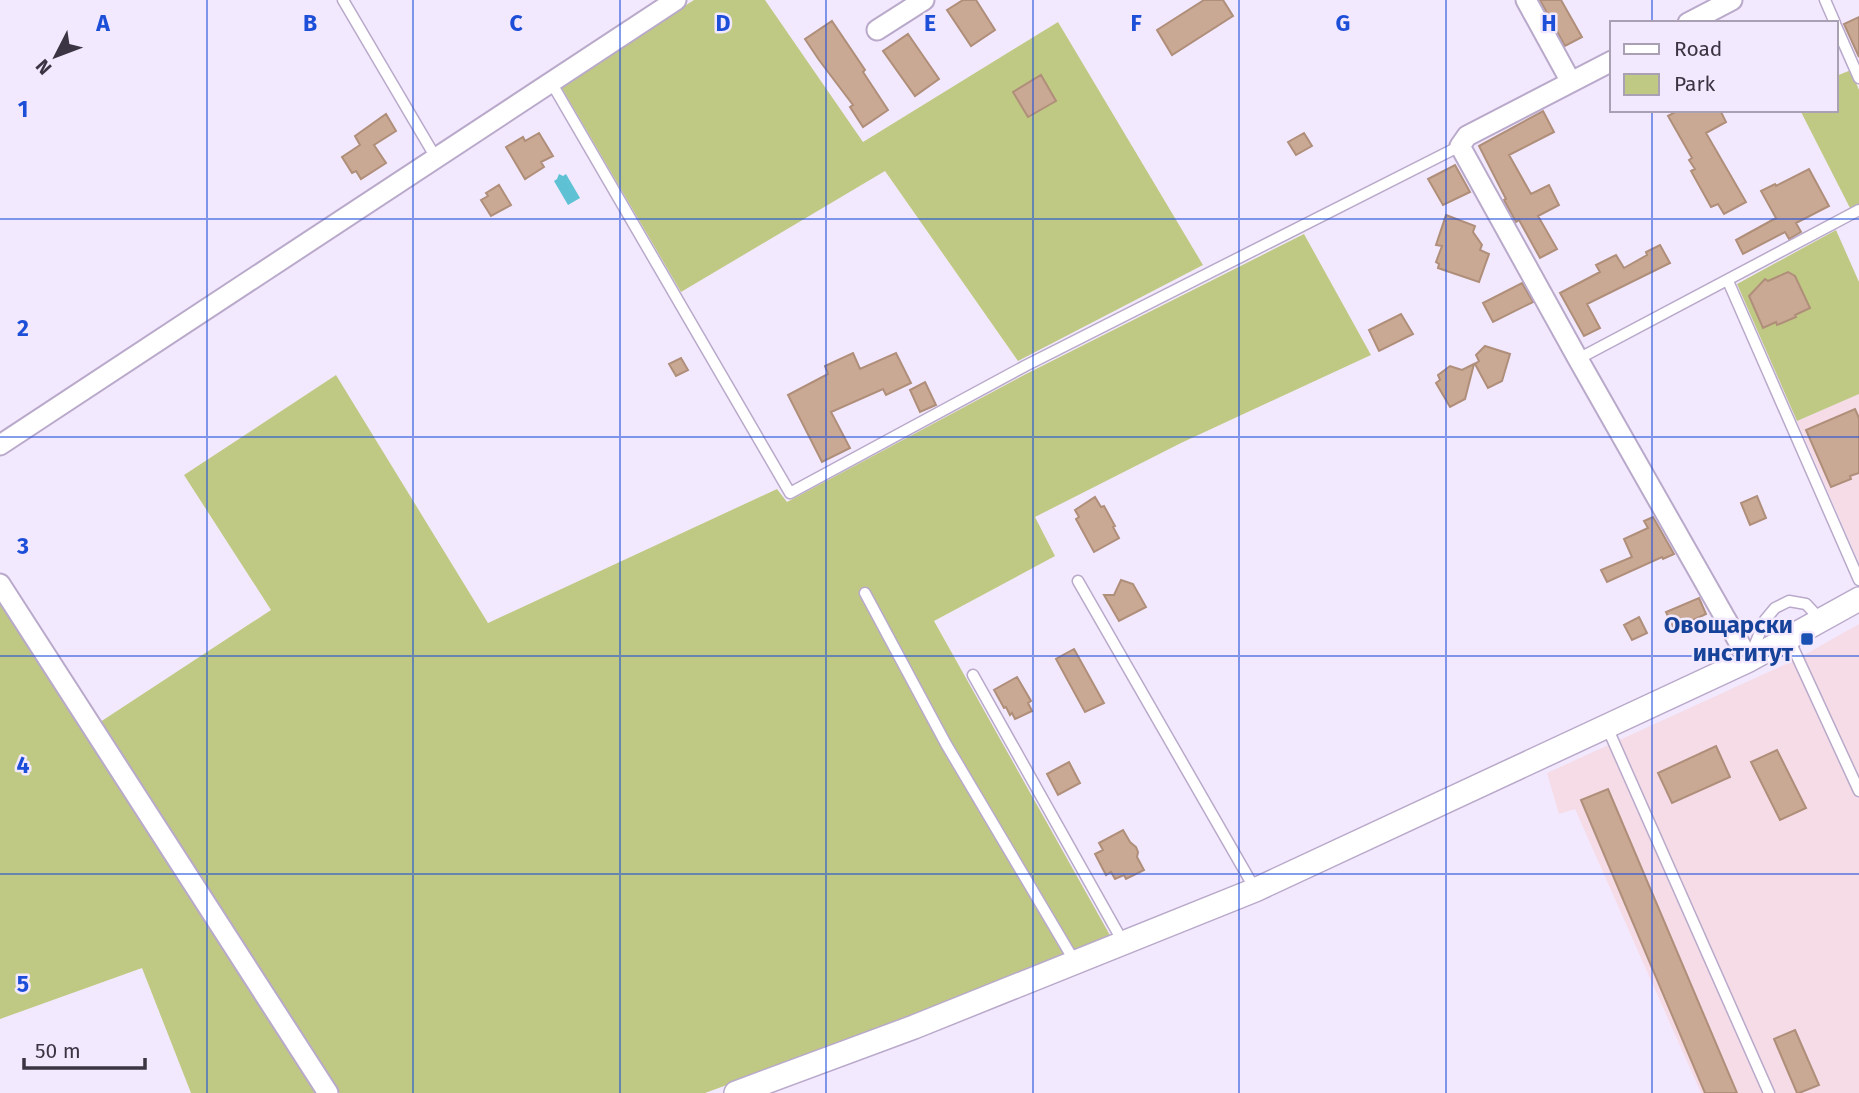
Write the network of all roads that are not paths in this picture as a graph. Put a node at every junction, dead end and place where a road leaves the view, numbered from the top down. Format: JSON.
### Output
{"nodes":[{"id":1,"x":342,"y":0,"type":"edge"},
{"id":2,"x":676,"y":0,"type":"edge"},
{"id":3,"x":924,"y":0,"type":"edge"},
{"id":4,"x":1527,"y":0,"type":"edge"},
{"id":5,"x":1732,"y":0,"type":"edge"},
{"id":6,"x":1825,"y":0,"type":"edge"},
{"id":7,"x":1692,"y":21,"type":"edge"},
{"id":8,"x":1833,"y":21,"type":"edge"},
{"id":9,"x":877,"y":30,"type":"dead end"},
{"id":10,"x":1838,"y":32,"type":"edge"},
{"id":11,"x":1610,"y":62,"type":"edge"},
{"id":12,"x":1859,"y":78,"type":"edge"},
{"id":13,"x":551,"y":82,"type":"junction"},
{"id":14,"x":1571,"y":82,"type":"junction"},
{"id":15,"x":1460,"y":146,"type":"junction"},
{"id":16,"x":436,"y":158,"type":"junction"},
{"id":17,"x":1859,"y":210,"type":"edge"},
{"id":18,"x":1728,"y":281,"type":"junction"},
{"id":19,"x":1578,"y":359,"type":"junction"},
{"id":20,"x":0,"y":445,"type":"edge"},
{"id":21,"x":1859,"y":580,"type":"edge"},
{"id":22,"x":1078,"y":582,"type":"dead end"},
{"id":23,"x":0,"y":584,"type":"edge"},
{"id":24,"x":865,"y":593,"type":"dead end"},
{"id":25,"x":1859,"y":599,"type":"edge"},
{"id":26,"x":1821,"y":620,"type":"junction"},
{"id":27,"x":1789,"y":638,"type":"junction"},
{"id":28,"x":1749,"y":660,"type":"junction"},
{"id":29,"x":974,"y":675,"type":"dead end"},
{"id":30,"x":1607,"y":726,"type":"junction"},
{"id":31,"x":1859,"y":791,"type":"edge"},
{"id":32,"x":1255,"y":890,"type":"junction"},
{"id":33,"x":1123,"y":943,"type":"junction"},
{"id":34,"x":1075,"y":962,"type":"junction"},
{"id":35,"x":328,"y":1093,"type":"edge"},
{"id":36,"x":736,"y":1093,"type":"edge"},
{"id":37,"x":1769,"y":1093,"type":"edge"}],
"edges":[{"from":1,"to":16,"type":"lane"},
{"from":2,"to":13,"type":"street"},
{"from":3,"to":9,"type":"street"},
{"from":4,"to":14,"type":"street"},
{"from":5,"to":7,"type":"street"},
{"from":6,"to":8,"type":"lane"},
{"from":10,"to":12,"type":"lane"},
{"from":11,"to":14,"type":"street"},
{"from":13,"to":15,"type":"lane"},
{"from":13,"to":16,"type":"street"},
{"from":14,"to":15,"type":"street"},
{"from":15,"to":19,"type":"street"},
{"from":16,"to":20,"type":"street"},
{"from":17,"to":18,"type":"lane"},
{"from":18,"to":19,"type":"lane"},
{"from":18,"to":21,"type":"lane"},
{"from":19,"to":28,"type":"street"},
{"from":22,"to":32,"type":"lane"},
{"from":23,"to":35,"type":"street"},
{"from":24,"to":34,"type":"lane"},
{"from":25,"to":26,"type":"street"},
{"from":26,"to":27,"type":"street"},
{"from":26,"to":28,"type":"lane"},
{"from":27,"to":28,"type":"street"},
{"from":27,"to":31,"type":"lane"},
{"from":28,"to":30,"type":"street"},
{"from":29,"to":33,"type":"lane"},
{"from":30,"to":32,"type":"street"},
{"from":30,"to":37,"type":"lane"},
{"from":32,"to":33,"type":"street"},
{"from":33,"to":34,"type":"street"},
{"from":34,"to":36,"type":"street"}]}
